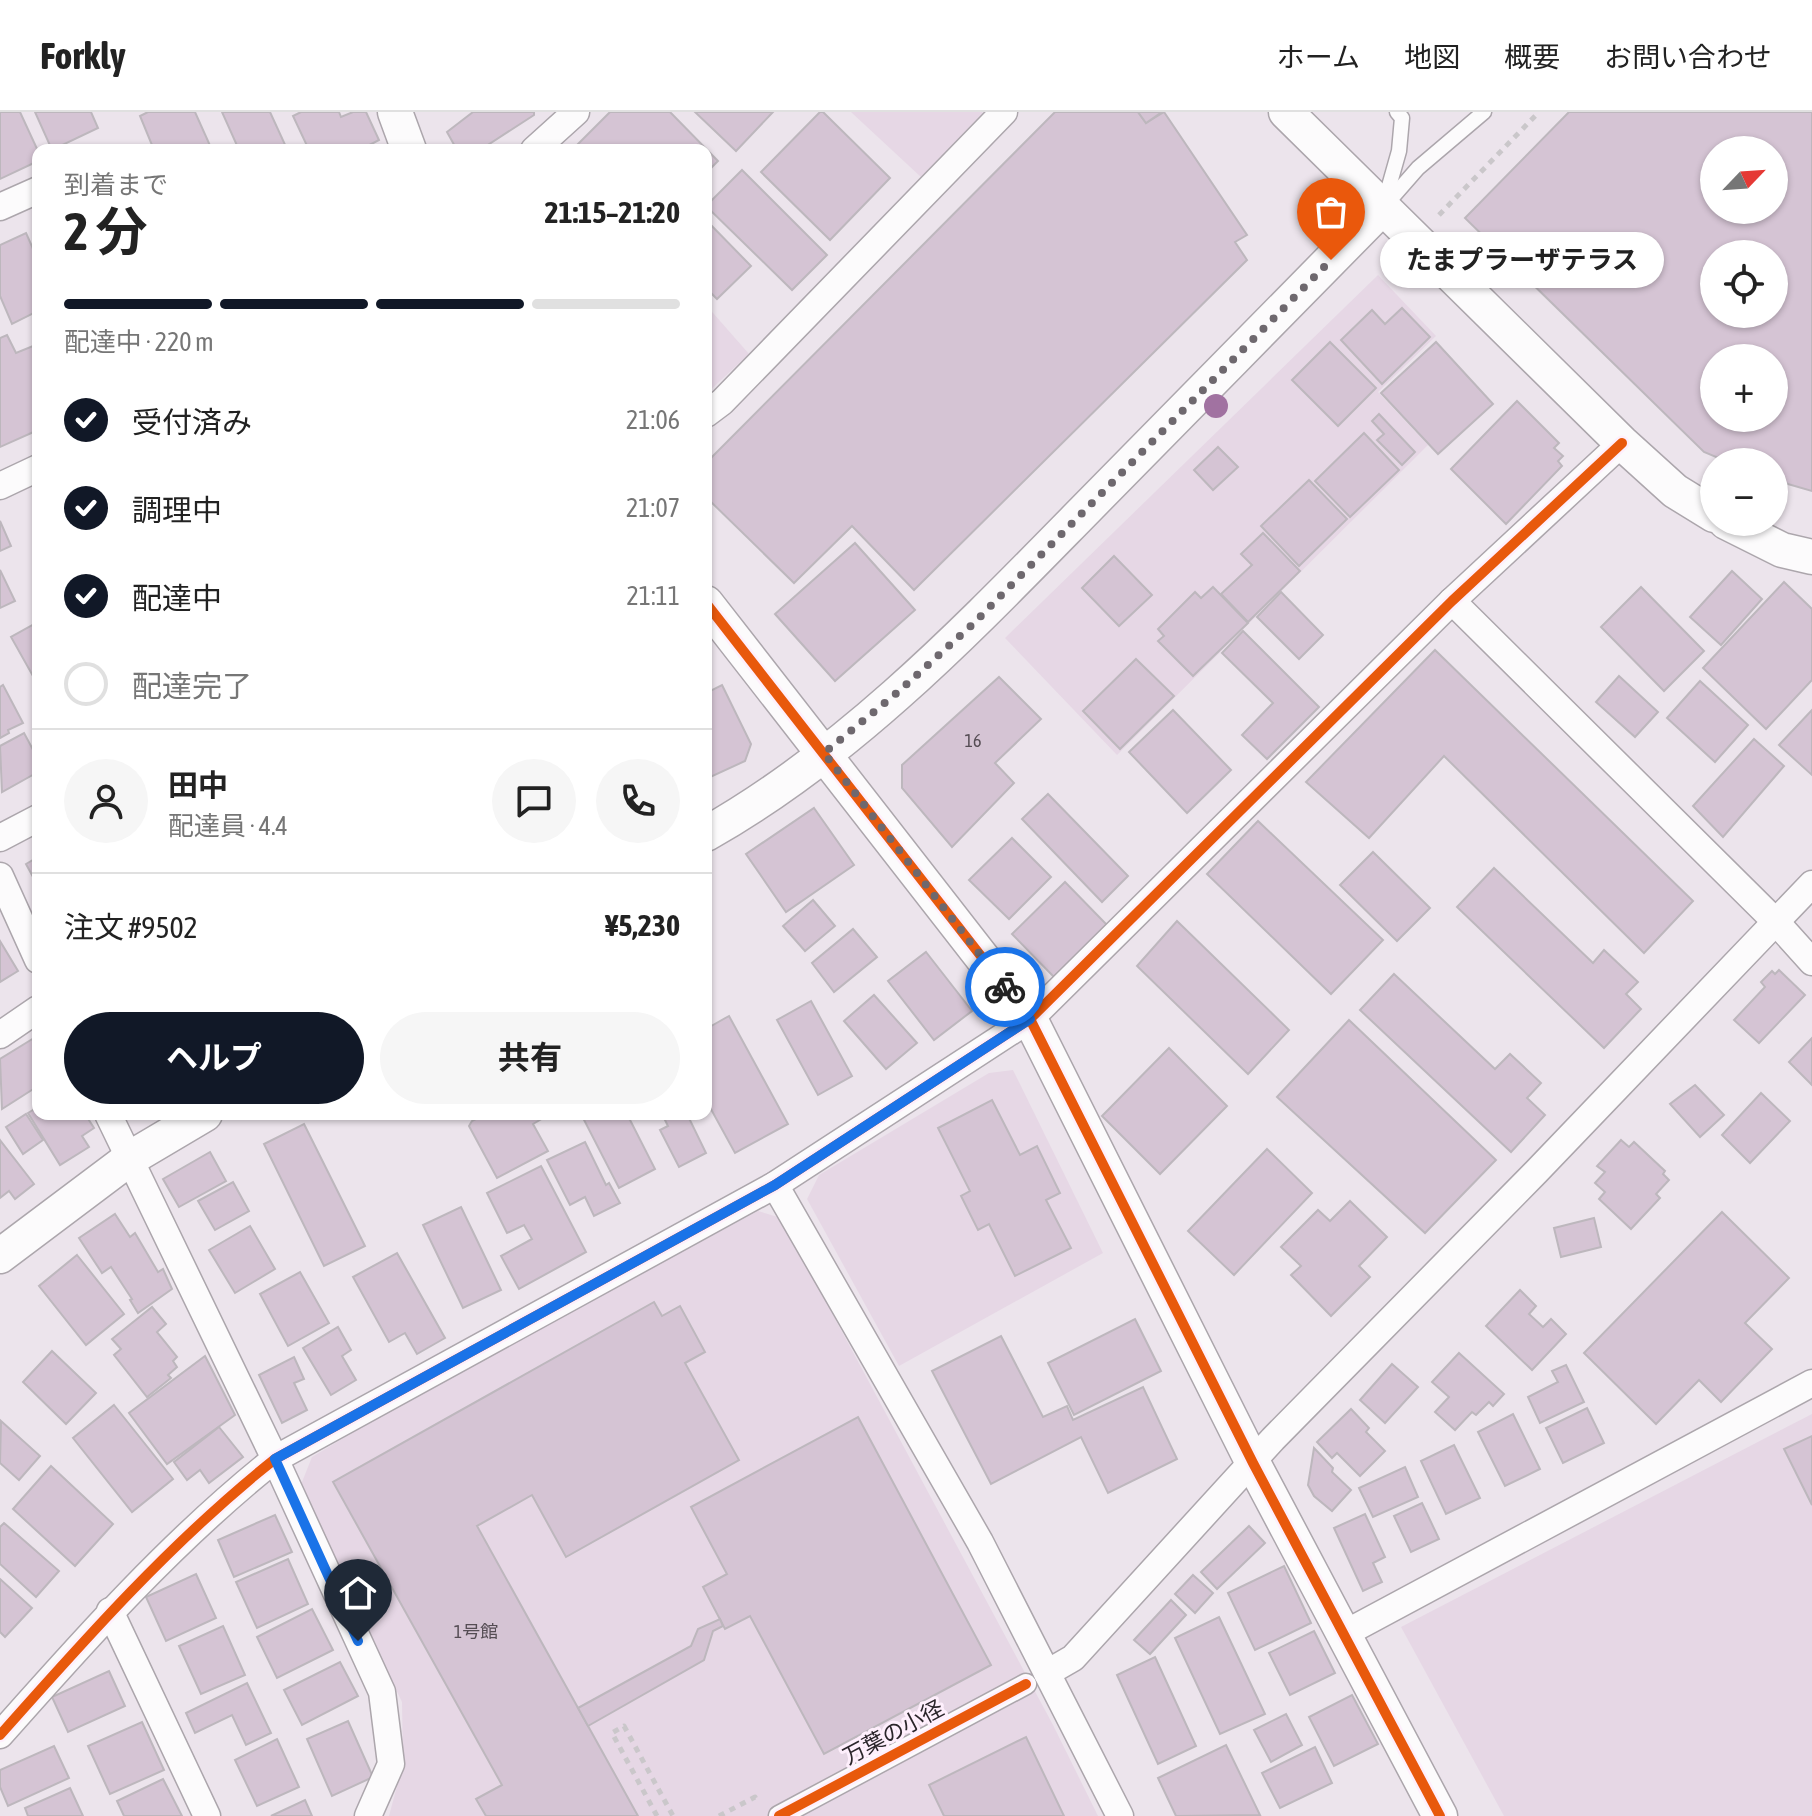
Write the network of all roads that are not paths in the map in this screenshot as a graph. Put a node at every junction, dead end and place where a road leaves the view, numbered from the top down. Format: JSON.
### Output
{"nodes":[{"id":1,"x":395,"y":112,"type":"edge"},
{"id":2,"x":576,"y":112,"type":"edge"},
{"id":3,"x":1004,"y":112,"type":"edge"},
{"id":4,"x":1286,"y":112,"type":"edge"},
{"id":5,"x":1397,"y":112,"type":"edge"},
{"id":6,"x":1484,"y":112,"type":"edge"},
{"id":7,"x":407,"y":144,"type":"edge"},
{"id":8,"x":541,"y":144,"type":"edge"},
{"id":9,"x":32,"y":193,"type":"edge"},
{"id":10,"x":0,"y":207,"type":"edge"},
{"id":11,"x":1382,"y":208,"type":"junction"},
{"id":12,"x":712,"y":410,"type":"edge"},
{"id":13,"x":1622,"y":443,"type":"junction"},
{"id":14,"x":32,"y":471,"type":"edge"},
{"id":15,"x":0,"y":486,"type":"edge"},
{"id":16,"x":1700,"y":506,"type":"edge"},
{"id":17,"x":1754,"y":536,"type":"edge"},
{"id":18,"x":1812,"y":557,"type":"edge"},
{"id":19,"x":1452,"y":601,"type":"junction"},
{"id":20,"x":712,"y":611,"type":"edge"},
{"id":21,"x":824,"y":753,"type":"junction"},
{"id":22,"x":32,"y":821,"type":"edge"},
{"id":23,"x":712,"y":830,"type":"edge"},
{"id":24,"x":0,"y":838,"type":"edge"},
{"id":25,"x":0,"y":876,"type":"edge"},
{"id":26,"x":1812,"y":884,"type":"edge"},
{"id":27,"x":1776,"y":922,"type":"junction"},
{"id":28,"x":32,"y":947,"type":"edge"},
{"id":29,"x":1812,"y":962,"type":"edge"},
{"id":30,"x":32,"y":1013,"type":"edge"},
{"id":31,"x":1030,"y":1019,"type":"junction"},
{"id":32,"x":0,"y":1035,"type":"edge"},
{"id":33,"x":111,"y":1120,"type":"edge"},
{"id":34,"x":195,"y":1120,"type":"edge"},
{"id":35,"x":129,"y":1159,"type":"junction"},
{"id":36,"x":775,"y":1185,"type":"junction"},
{"id":37,"x":0,"y":1256,"type":"edge"},
{"id":38,"x":1812,"y":1383,"type":"edge"},
{"id":39,"x":275,"y":1459,"type":"junction"},
{"id":40,"x":1253,"y":1463,"type":"junction"},
{"id":41,"x":110,"y":1611,"type":"junction"},
{"id":42,"x":1342,"y":1635,"type":"junction"},
{"id":43,"x":1037,"y":1678,"type":"junction"},
{"id":44,"x":0,"y":1735,"type":"edge"},
{"id":45,"x":207,"y":1816,"type":"edge"},
{"id":46,"x":368,"y":1816,"type":"edge"},
{"id":47,"x":779,"y":1816,"type":"edge"},
{"id":48,"x":1120,"y":1816,"type":"edge"},
{"id":49,"x":1440,"y":1816,"type":"edge"}],
"edges":[{"from":1,"to":7,"type":"street"},
{"from":2,"to":8,"type":"street"},
{"from":3,"to":12,"type":"street"},
{"from":4,"to":11,"type":"street"},
{"from":5,"to":11,"type":"lane"},
{"from":6,"to":11,"type":"lane"},
{"from":9,"to":10,"type":"street"},
{"from":11,"to":13,"type":"street"},
{"from":11,"to":21,"type":"street"},
{"from":13,"to":16,"type":"street"},
{"from":13,"to":19,"type":"street"},
{"from":14,"to":15,"type":"street"},
{"from":17,"to":18,"type":"street"},
{"from":19,"to":27,"type":"street"},
{"from":19,"to":31,"type":"street"},
{"from":20,"to":21,"type":"street"},
{"from":21,"to":23,"type":"street"},
{"from":21,"to":31,"type":"street"},
{"from":22,"to":24,"type":"street"},
{"from":25,"to":28,"type":"street"},
{"from":26,"to":27,"type":"street"},
{"from":27,"to":29,"type":"street"},
{"from":27,"to":40,"type":"street"},
{"from":30,"to":32,"type":"street"},
{"from":31,"to":36,"type":"street"},
{"from":31,"to":40,"type":"street"},
{"from":33,"to":35,"type":"street"},
{"from":34,"to":35,"type":"street"},
{"from":35,"to":37,"type":"street"},
{"from":35,"to":39,"type":"street"},
{"from":36,"to":39,"type":"street"},
{"from":36,"to":43,"type":"street"},
{"from":38,"to":42,"type":"street"},
{"from":39,"to":41,"type":"street"},
{"from":39,"to":46,"type":"street"},
{"from":40,"to":42,"type":"street"},
{"from":40,"to":43,"type":"street"},
{"from":41,"to":44,"type":"street"},
{"from":41,"to":45,"type":"street"},
{"from":42,"to":49,"type":"street"},
{"from":43,"to":47,"type":"street","name":"万葉の小径"},
{"from":43,"to":48,"type":"street"}]}
